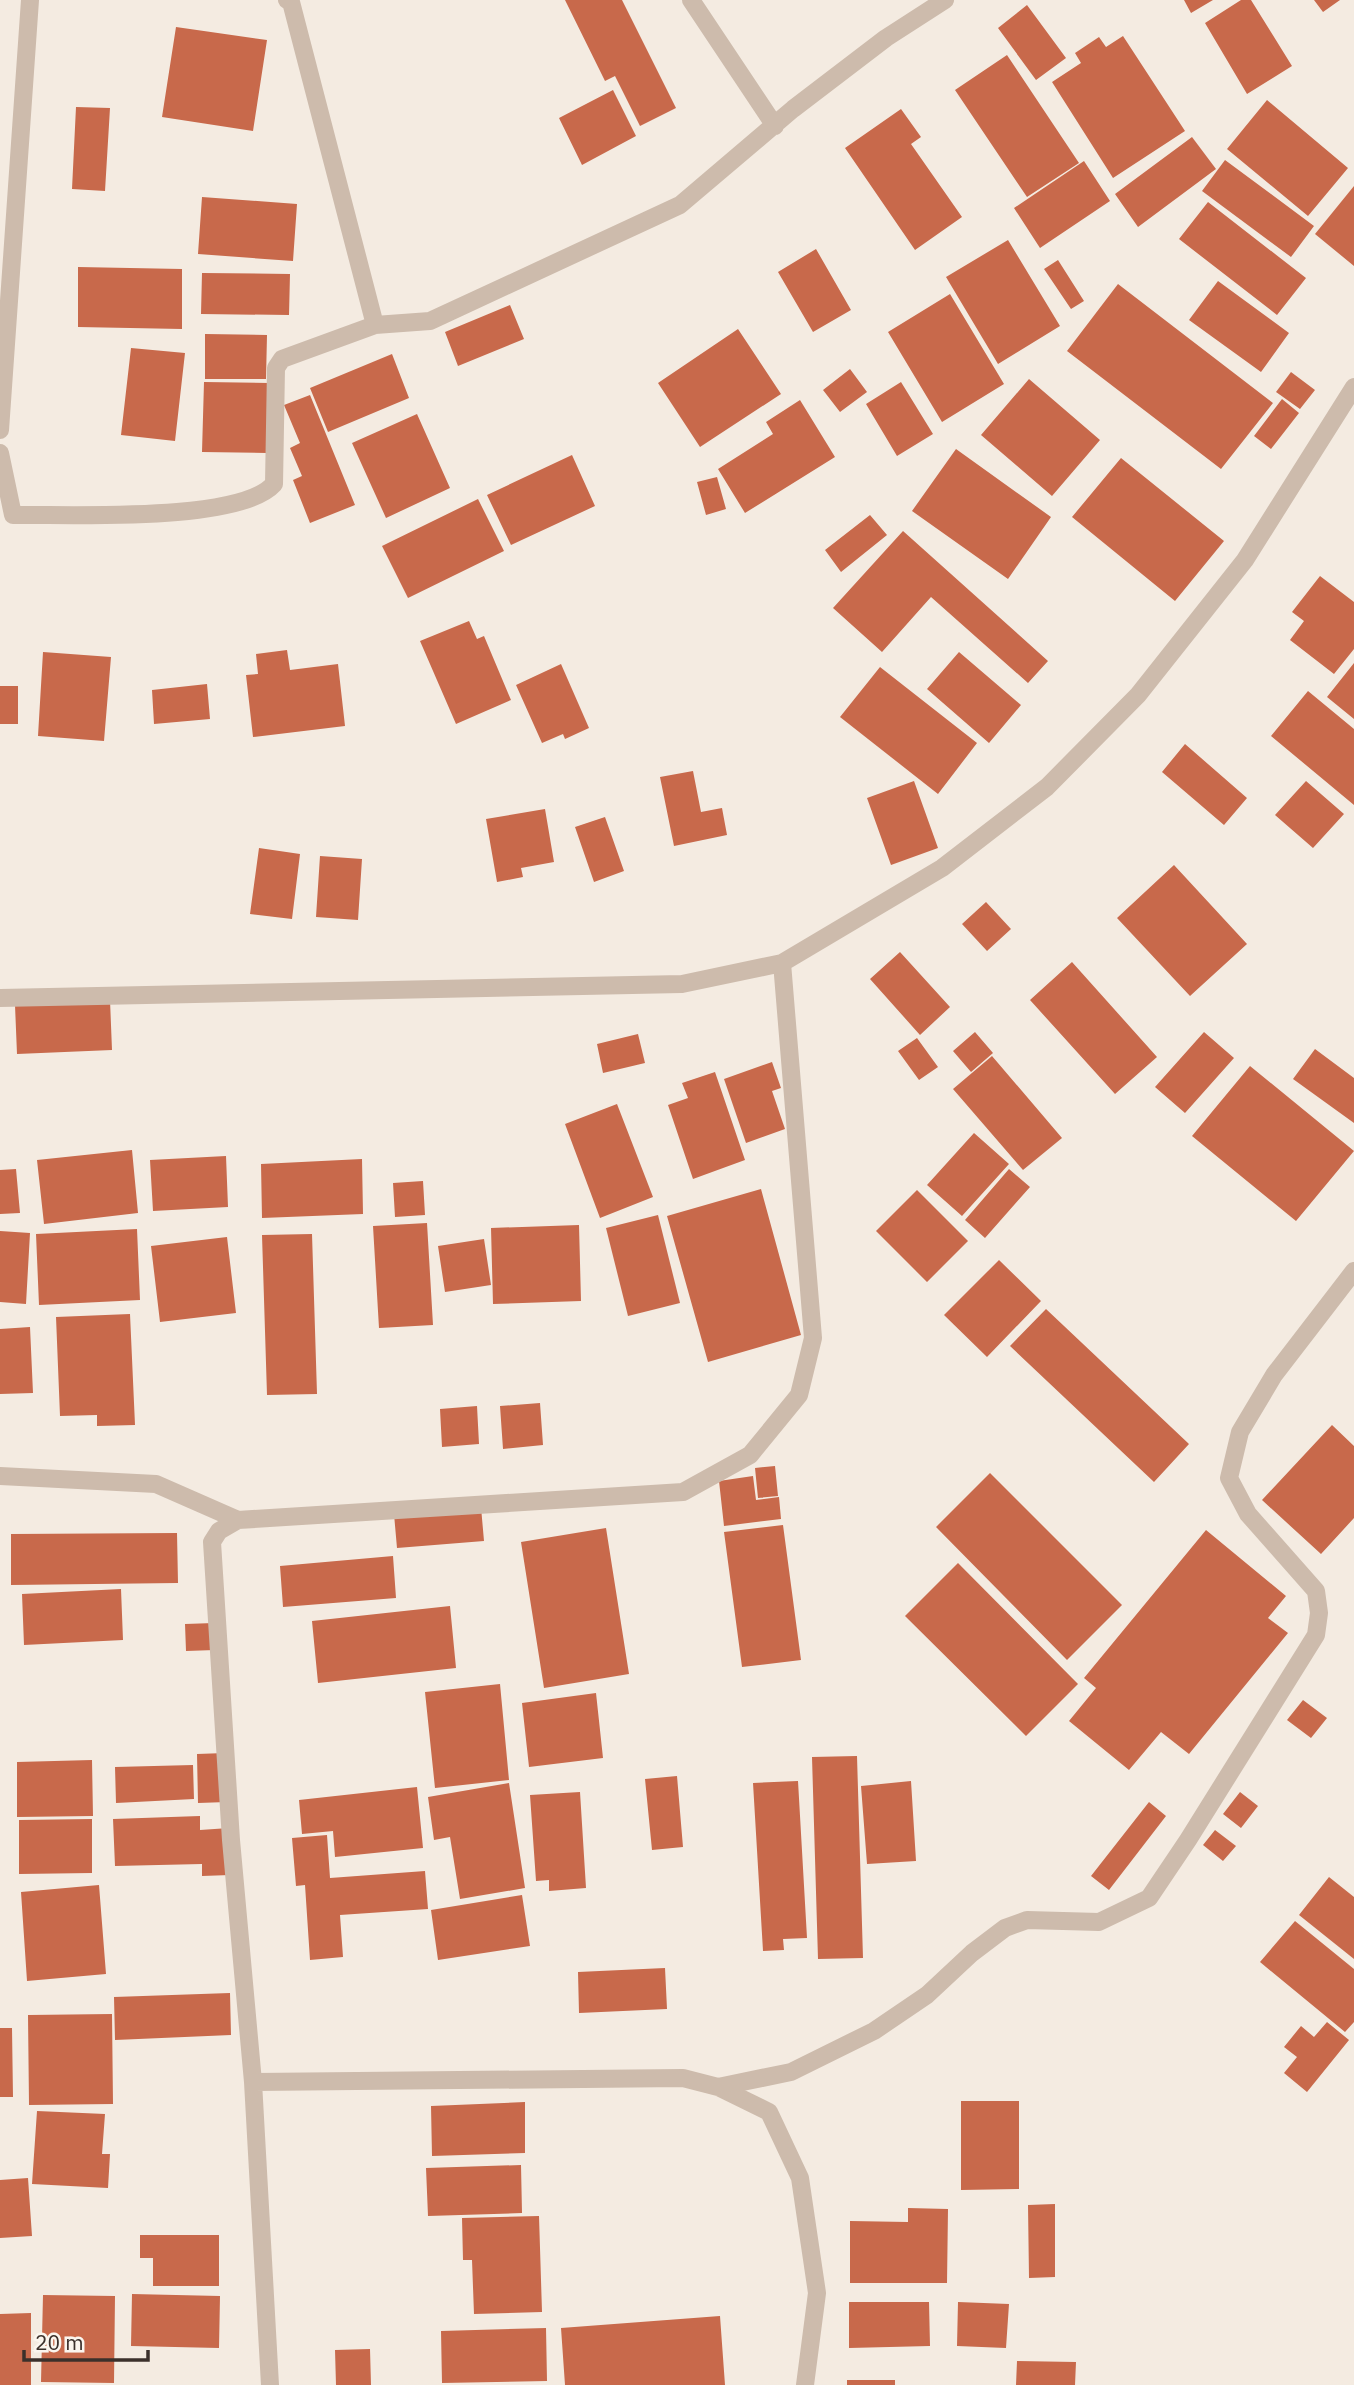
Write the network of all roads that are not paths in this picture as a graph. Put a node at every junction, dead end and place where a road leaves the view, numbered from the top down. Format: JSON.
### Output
{"nodes":[{"id":1,"x":30,"y":0,"type":"edge"},
{"id":2,"x":288,"y":0,"type":"edge"},
{"id":3,"x":691,"y":0,"type":"edge"},
{"id":4,"x":945,"y":0,"type":"edge"},
{"id":5,"x":775,"y":126,"type":"junction"},
{"id":6,"x":375,"y":325,"type":"junction"},
{"id":7,"x":1354,"y":387,"type":"edge"},
{"id":8,"x":0,"y":429,"type":"edge"},
{"id":9,"x":0,"y":453,"type":"edge"},
{"id":10,"x":782,"y":963,"type":"junction"},
{"id":11,"x":0,"y":998,"type":"edge"},
{"id":12,"x":1354,"y":1271,"type":"edge"},
{"id":13,"x":0,"y":1476,"type":"edge"},
{"id":14,"x":238,"y":1520,"type":"junction"},
{"id":15,"x":253,"y":2082,"type":"junction"},
{"id":16,"x":718,"y":2087,"type":"junction"},
{"id":17,"x":270,"y":2385,"type":"edge"},
{"id":18,"x":805,"y":2385,"type":"edge"}],
"edges":[{"from":1,"to":8,"type":"street"},
{"from":2,"to":6,"type":"street"},
{"from":3,"to":5,"type":"street"},
{"from":4,"to":5,"type":"street"},
{"from":5,"to":6,"type":"street"},
{"from":6,"to":9,"type":"street"},
{"from":7,"to":10,"type":"street"},
{"from":10,"to":11,"type":"street"},
{"from":10,"to":14,"type":"street"},
{"from":12,"to":16,"type":"street"},
{"from":13,"to":14,"type":"street"},
{"from":14,"to":15,"type":"street"},
{"from":15,"to":16,"type":"street"},
{"from":15,"to":17,"type":"street"},
{"from":16,"to":18,"type":"street"}]}
